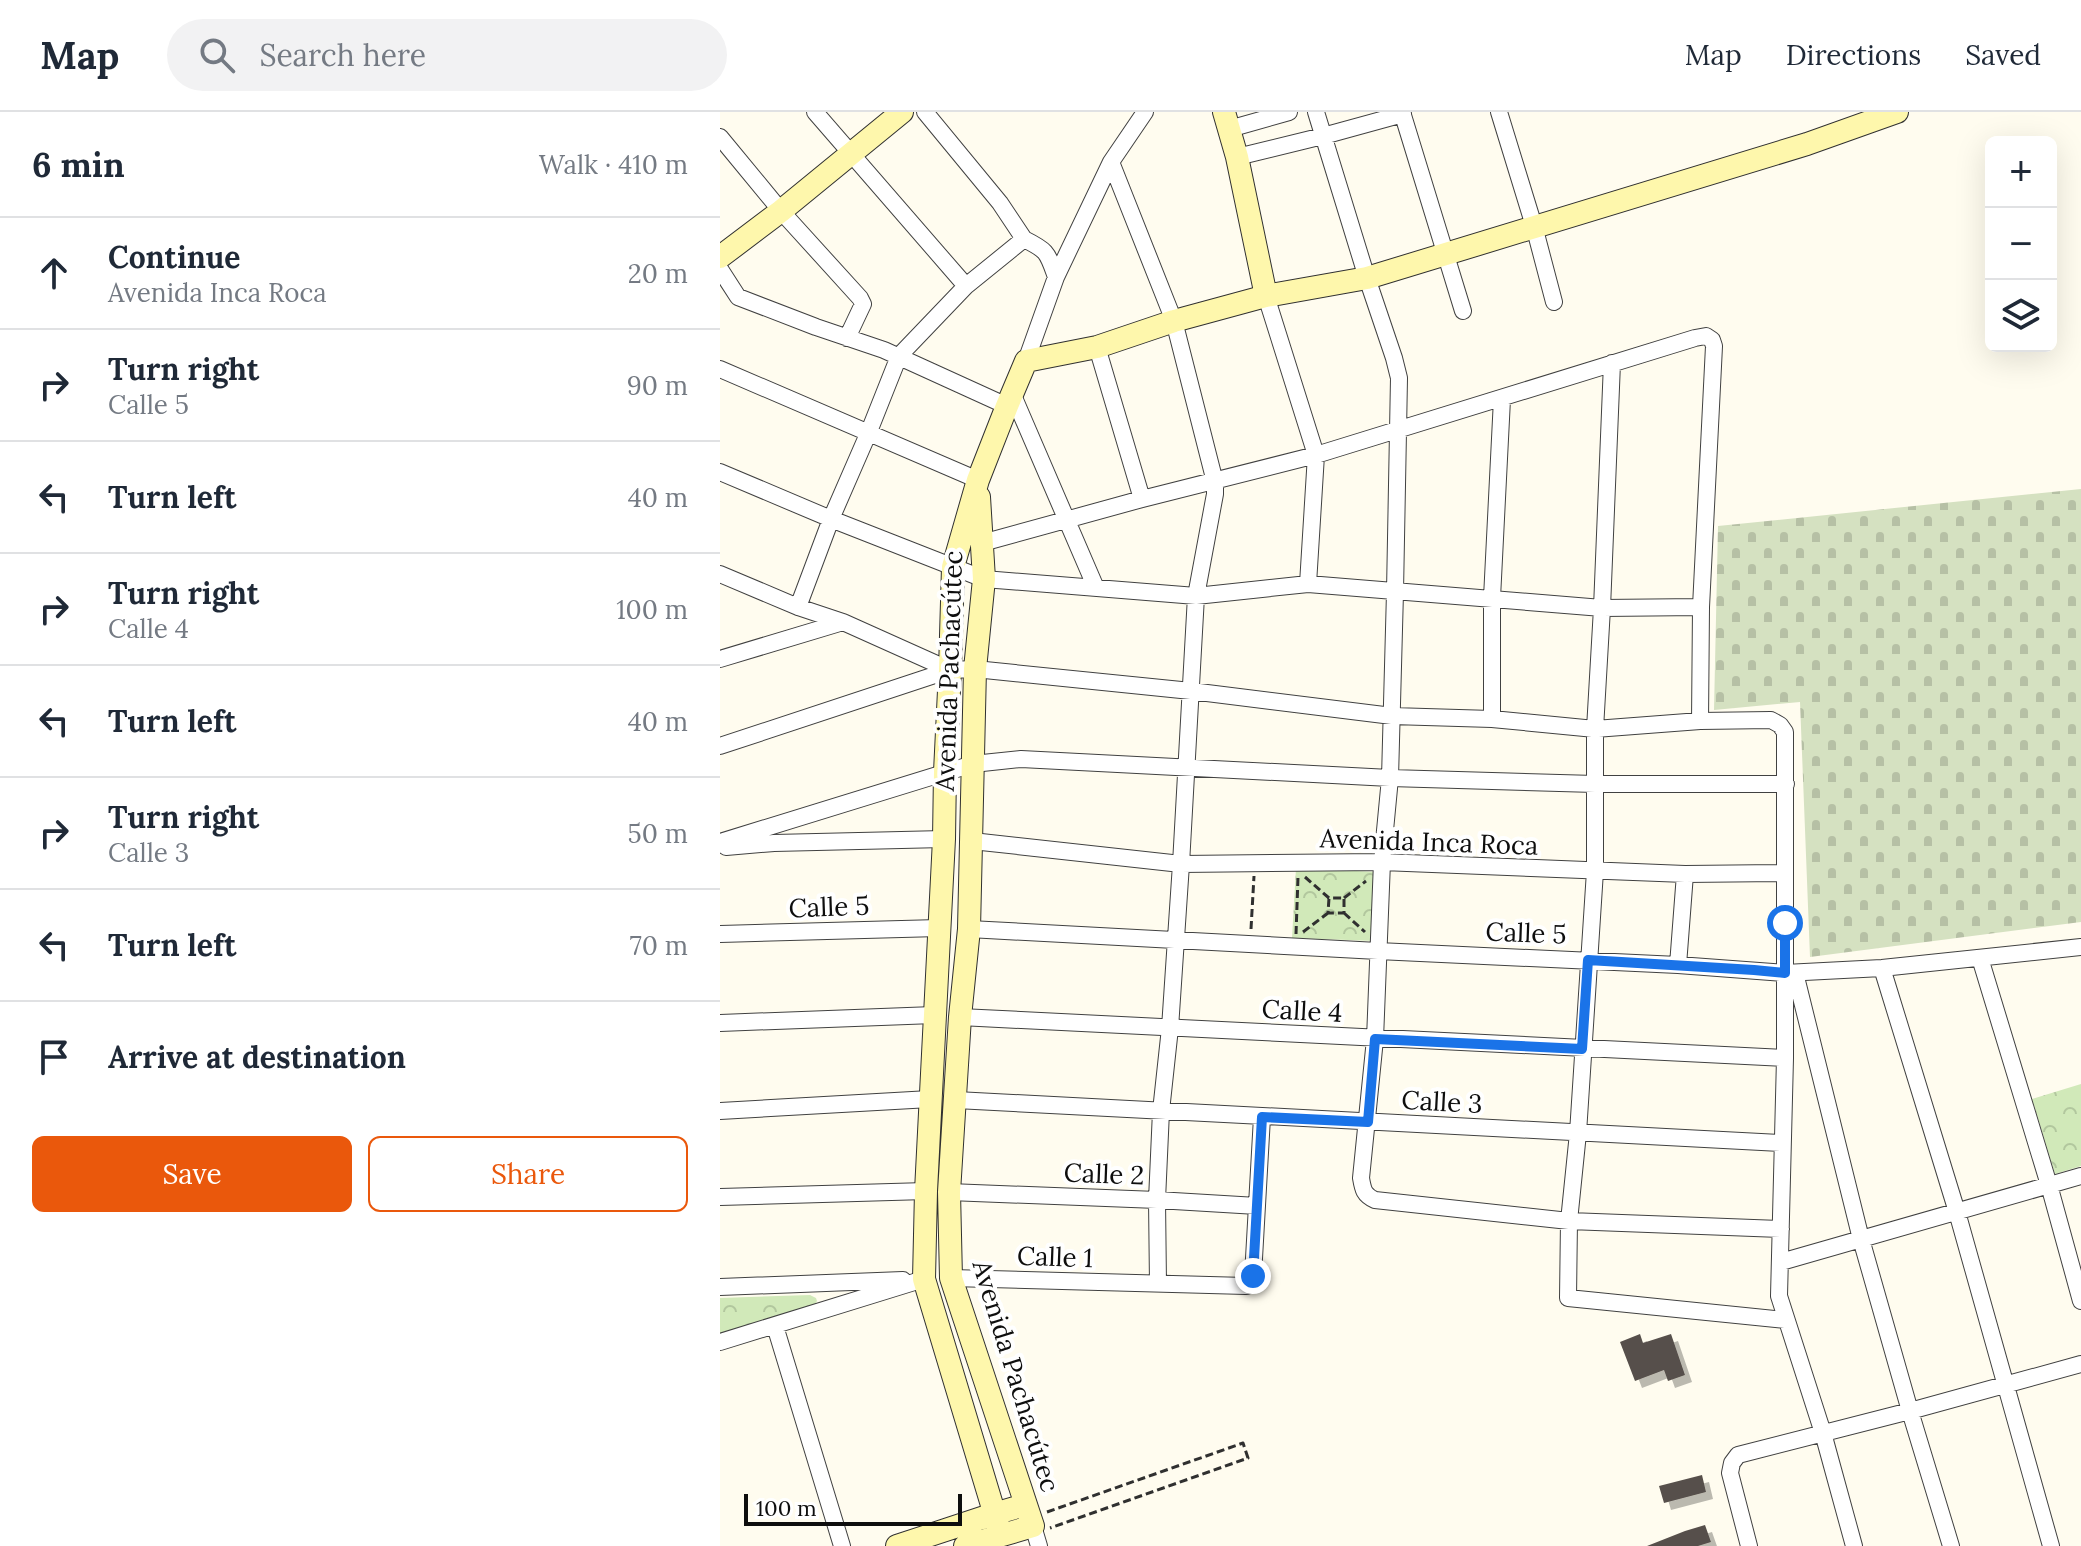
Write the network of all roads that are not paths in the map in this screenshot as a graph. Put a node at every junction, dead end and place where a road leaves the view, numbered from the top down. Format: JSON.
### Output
{"nodes":[{"id":1,"x":815,"y":112,"type":"edge"},
{"id":2,"x":902,"y":112,"type":"edge"},
{"id":3,"x":925,"y":112,"type":"edge"},
{"id":4,"x":1145,"y":112,"type":"edge"},
{"id":5,"x":1289,"y":112,"type":"edge"},
{"id":6,"x":1316,"y":112,"type":"edge"},
{"id":7,"x":1499,"y":112,"type":"edge"},
{"id":8,"x":1897,"y":112,"type":"edge"},
{"id":9,"x":1403,"y":113,"type":"edge"},
{"id":10,"x":1226,"y":121,"type":"edge"},
{"id":11,"x":1323,"y":136,"type":"junction"},
{"id":12,"x":720,"y":137,"type":"edge"},
{"id":13,"x":851,"y":154,"type":"junction"},
{"id":14,"x":1237,"y":157,"type":"junction"},
{"id":15,"x":1111,"y":162,"type":"junction"},
{"id":16,"x":781,"y":211,"type":"junction"},
{"id":17,"x":1534,"y":226,"type":"junction"},
{"id":18,"x":1024,"y":239,"type":"junction"},
{"id":19,"x":1447,"y":253,"type":"junction"},
{"id":20,"x":720,"y":257,"type":"edge"},
{"id":21,"x":720,"y":269,"type":"edge"},
{"id":22,"x":1056,"y":277,"type":"junction"},
{"id":23,"x":1367,"y":278,"type":"junction"},
{"id":24,"x":966,"y":286,"type":"junction"},
{"id":25,"x":720,"y":294,"type":"edge"},
{"id":26,"x":1266,"y":296,"type":"junction"},
{"id":27,"x":738,"y":297,"type":"junction"},
{"id":28,"x":1554,"y":302,"type":"dead end"},
{"id":29,"x":1463,"y":311,"type":"dead end"},
{"id":30,"x":1174,"y":321,"type":"junction"},
{"id":31,"x":847,"y":338,"type":"junction"},
{"id":32,"x":1097,"y":347,"type":"junction"},
{"id":33,"x":899,"y":356,"type":"junction"},
{"id":34,"x":1026,"y":361,"type":"junction"},
{"id":35,"x":1612,"y":363,"type":"junction"},
{"id":36,"x":720,"y":369,"type":"edge"},
{"id":37,"x":1009,"y":399,"type":"junction"},
{"id":38,"x":1502,"y":399,"type":"junction"},
{"id":39,"x":1398,"y":429,"type":"junction"},
{"id":40,"x":868,"y":434,"type":"junction"},
{"id":41,"x":1316,"y":455,"type":"junction"},
{"id":42,"x":720,"y":472,"type":"edge"},
{"id":43,"x":978,"y":480,"type":"junction"},
{"id":44,"x":1215,"y":482,"type":"junction"},
{"id":45,"x":1142,"y":499,"type":"junction"},
{"id":46,"x":831,"y":519,"type":"junction"},
{"id":47,"x":1066,"y":521,"type":"junction"},
{"id":48,"x":982,"y":543,"type":"junction"},
{"id":49,"x":953,"y":567,"type":"junction"},
{"id":50,"x":720,"y":574,"type":"edge"},
{"id":51,"x":984,"y":579,"type":"junction"},
{"id":52,"x":1308,"y":584,"type":"junction"},
{"id":53,"x":1096,"y":588,"type":"junction"},
{"id":54,"x":1395,"y":592,"type":"junction"},
{"id":55,"x":1196,"y":596,"type":"junction"},
{"id":56,"x":1492,"y":598,"type":"junction"},
{"id":57,"x":798,"y":607,"type":"junction"},
{"id":58,"x":1701,"y":607,"type":"junction"},
{"id":59,"x":1602,"y":608,"type":"junction"},
{"id":60,"x":843,"y":622,"type":"junction"},
{"id":61,"x":720,"y":659,"type":"edge"},
{"id":62,"x":975,"y":669,"type":"junction"},
{"id":63,"x":950,"y":670,"type":"junction"},
{"id":64,"x":1191,"y":691,"type":"junction"},
{"id":65,"x":1392,"y":716,"type":"junction"},
{"id":66,"x":1492,"y":719,"type":"junction"},
{"id":67,"x":1700,"y":721,"type":"junction"},
{"id":68,"x":1595,"y":729,"type":"junction"},
{"id":69,"x":720,"y":746,"type":"edge"},
{"id":70,"x":973,"y":764,"type":"junction"},
{"id":71,"x":1186,"y":769,"type":"junction"},
{"id":72,"x":945,"y":772,"type":"junction"},
{"id":73,"x":1390,"y":778,"type":"junction"},
{"id":74,"x":1595,"y":784,"type":"junction"},
{"id":75,"x":1786,"y":784,"type":"junction"},
{"id":76,"x":944,"y":839,"type":"junction"},
{"id":77,"x":972,"y":841,"type":"junction"},
{"id":78,"x":720,"y":844,"type":"edge"},
{"id":79,"x":1181,"y":864,"type":"junction"},
{"id":80,"x":1379,"y":867,"type":"junction"},
{"id":81,"x":1595,"y":871,"type":"junction"},
{"id":82,"x":1785,"y":873,"type":"junction"},
{"id":83,"x":1685,"y":874,"type":"junction"},
{"id":84,"x":939,"y":928,"type":"junction"},
{"id":85,"x":969,"y":929,"type":"junction"},
{"id":86,"x":720,"y":934,"type":"edge"},
{"id":87,"x":1175,"y":940,"type":"junction"},
{"id":88,"x":1376,"y":945,"type":"junction"},
{"id":89,"x":2080,"y":951,"type":"edge"},
{"id":90,"x":1980,"y":958,"type":"junction"},
{"id":91,"x":1588,"y":960,"type":"junction"},
{"id":92,"x":1678,"y":965,"type":"junction"},
{"id":93,"x":1882,"y":968,"type":"junction"},
{"id":94,"x":1790,"y":973,"type":"junction"},
{"id":95,"x":934,"y":1015,"type":"junction"},
{"id":96,"x":960,"y":1017,"type":"junction"},
{"id":97,"x":720,"y":1023,"type":"edge"},
{"id":98,"x":1170,"y":1028,"type":"junction"},
{"id":99,"x":1375,"y":1039,"type":"junction"},
{"id":100,"x":1582,"y":1049,"type":"junction"},
{"id":101,"x":1785,"y":1058,"type":"junction"},
{"id":102,"x":930,"y":1099,"type":"junction"},
{"id":103,"x":956,"y":1100,"type":"junction"},
{"id":104,"x":720,"y":1111,"type":"edge"},
{"id":105,"x":1161,"y":1111,"type":"junction"},
{"id":106,"x":1262,"y":1117,"type":"junction"},
{"id":107,"x":1368,"y":1122,"type":"junction"},
{"id":108,"x":1578,"y":1133,"type":"junction"},
{"id":109,"x":1782,"y":1143,"type":"junction"},
{"id":110,"x":2081,"y":1176,"type":"edge"},
{"id":111,"x":2049,"y":1185,"type":"junction"},
{"id":112,"x":926,"y":1191,"type":"junction"},
{"id":113,"x":949,"y":1192,"type":"junction"},
{"id":114,"x":720,"y":1197,"type":"edge"},
{"id":115,"x":1157,"y":1200,"type":"junction"},
{"id":116,"x":1257,"y":1206,"type":"junction"},
{"id":117,"x":1957,"y":1212,"type":"junction"},
{"id":118,"x":1569,"y":1221,"type":"junction"},
{"id":119,"x":1781,"y":1229,"type":"junction"},
{"id":120,"x":1861,"y":1239,"type":"junction"},
{"id":121,"x":1781,"y":1262,"type":"junction"},
{"id":122,"x":951,"y":1278,"type":"junction"},
{"id":123,"x":924,"y":1279,"type":"junction"},
{"id":124,"x":1158,"y":1284,"type":"junction"},
{"id":125,"x":720,"y":1287,"type":"edge"},
{"id":126,"x":2081,"y":1301,"type":"edge"},
{"id":127,"x":1785,"y":1320,"type":"junction"},
{"id":128,"x":775,"y":1326,"type":"junction"},
{"id":129,"x":720,"y":1342,"type":"edge"},
{"id":130,"x":2081,"y":1364,"type":"edge"},
{"id":131,"x":2006,"y":1385,"type":"junction"},
{"id":132,"x":1910,"y":1411,"type":"junction"},
{"id":133,"x":1823,"y":1433,"type":"junction"},
{"id":134,"x":1033,"y":1526,"type":"edge"},
{"id":135,"x":1000,"y":1532,"type":"edge"},
{"id":136,"x":842,"y":1546,"type":"edge"},
{"id":137,"x":897,"y":1546,"type":"edge"},
{"id":138,"x":965,"y":1546,"type":"edge"},
{"id":139,"x":1749,"y":1546,"type":"edge"},
{"id":140,"x":1854,"y":1546,"type":"edge"},
{"id":141,"x":1951,"y":1546,"type":"edge"},
{"id":142,"x":2051,"y":1546,"type":"edge"}],
"edges":[{"from":1,"to":13,"type":"street"},
{"from":2,"to":13,"type":"street"},
{"from":3,"to":18,"type":"street"},
{"from":4,"to":15,"type":"street"},
{"from":5,"to":10,"type":"street"},
{"from":6,"to":11,"type":"street"},
{"from":7,"to":17,"type":"street"},
{"from":8,"to":17,"type":"street"},
{"from":9,"to":11,"type":"street"},
{"from":9,"to":19,"type":"street"},
{"from":10,"to":14,"type":"street"},
{"from":11,"to":14,"type":"street"},
{"from":11,"to":23,"type":"street"},
{"from":12,"to":16,"type":"street"},
{"from":13,"to":16,"type":"street"},
{"from":13,"to":24,"type":"street"},
{"from":14,"to":26,"type":"street"},
{"from":15,"to":22,"type":"street"},
{"from":15,"to":30,"type":"street"},
{"from":16,"to":20,"type":"street"},
{"from":16,"to":31,"type":"street"},
{"from":17,"to":19,"type":"street"},
{"from":17,"to":28,"type":"street"},
{"from":18,"to":22,"type":"street"},
{"from":18,"to":24,"type":"street"},
{"from":19,"to":23,"type":"street"},
{"from":19,"to":29,"type":"street"},
{"from":21,"to":27,"type":"street"},
{"from":22,"to":34,"type":"street"},
{"from":23,"to":26,"type":"street"},
{"from":23,"to":39,"type":"street"},
{"from":24,"to":33,"type":"street"},
{"from":25,"to":27,"type":"street"},
{"from":26,"to":30,"type":"street"},
{"from":26,"to":41,"type":"street"},
{"from":27,"to":31,"type":"street"},
{"from":30,"to":32,"type":"street"},
{"from":30,"to":44,"type":"street"},
{"from":31,"to":33,"type":"street"},
{"from":32,"to":34,"type":"street"},
{"from":32,"to":45,"type":"street"},
{"from":33,"to":37,"type":"street"},
{"from":33,"to":40,"type":"street"},
{"from":34,"to":37,"type":"street"},
{"from":35,"to":38,"type":"street"},
{"from":35,"to":58,"type":"street"},
{"from":35,"to":59,"type":"street"},
{"from":36,"to":40,"type":"street"},
{"from":37,"to":43,"type":"street"},
{"from":37,"to":47,"type":"street"},
{"from":38,"to":39,"type":"street"},
{"from":38,"to":56,"type":"street"},
{"from":39,"to":41,"type":"street"},
{"from":39,"to":54,"type":"street"},
{"from":40,"to":43,"type":"street"},
{"from":40,"to":46,"type":"street"},
{"from":41,"to":44,"type":"street"},
{"from":41,"to":52,"type":"street"},
{"from":42,"to":46,"type":"street"},
{"from":43,"to":48,"type":"street","name":"Avenida Pachacútec"},
{"from":43,"to":49,"type":"street","name":"Avenida Pachacútec"},
{"from":44,"to":45,"type":"street"},
{"from":44,"to":55,"type":"street"},
{"from":45,"to":47,"type":"street"},
{"from":46,"to":49,"type":"street"},
{"from":46,"to":57,"type":"street"},
{"from":47,"to":48,"type":"street"},
{"from":47,"to":53,"type":"street"},
{"from":48,"to":51,"type":"street","name":"Avenida Pachacútec"},
{"from":49,"to":51,"type":"street"},
{"from":49,"to":63,"type":"street","name":"Avenida Pachacútec"},
{"from":50,"to":57,"type":"street"},
{"from":51,"to":53,"type":"street"},
{"from":51,"to":62,"type":"street","name":"Avenida Pachacútec"},
{"from":52,"to":54,"type":"street"},
{"from":52,"to":55,"type":"street"},
{"from":53,"to":55,"type":"street"},
{"from":54,"to":56,"type":"street"},
{"from":54,"to":65,"type":"street"},
{"from":55,"to":64,"type":"street"},
{"from":56,"to":59,"type":"street"},
{"from":56,"to":66,"type":"street"},
{"from":57,"to":60,"type":"street"},
{"from":58,"to":59,"type":"street"},
{"from":58,"to":67,"type":"street"},
{"from":59,"to":68,"type":"street"},
{"from":60,"to":61,"type":"street"},
{"from":60,"to":63,"type":"street"},
{"from":62,"to":63,"type":"street"},
{"from":62,"to":64,"type":"street"},
{"from":62,"to":70,"type":"street","name":"Avenida Pachacútec"},
{"from":63,"to":69,"type":"street"},
{"from":63,"to":72,"type":"street","name":"Avenida Pachacútec"},
{"from":64,"to":65,"type":"street"},
{"from":64,"to":71,"type":"street"},
{"from":65,"to":66,"type":"street"},
{"from":65,"to":73,"type":"street"},
{"from":66,"to":68,"type":"street"},
{"from":67,"to":68,"type":"street"},
{"from":67,"to":75,"type":"street"},
{"from":68,"to":74,"type":"street"},
{"from":70,"to":71,"type":"street"},
{"from":70,"to":72,"type":"street"},
{"from":70,"to":77,"type":"street","name":"Avenida Pachacútec"},
{"from":71,"to":73,"type":"street"},
{"from":71,"to":79,"type":"street"},
{"from":72,"to":76,"type":"street","name":"Avenida Pachacútec"},
{"from":72,"to":78,"type":"street"},
{"from":73,"to":74,"type":"street"},
{"from":73,"to":80,"type":"street"},
{"from":74,"to":75,"type":"street"},
{"from":74,"to":81,"type":"street"},
{"from":75,"to":82,"type":"street"},
{"from":76,"to":78,"type":"street"},
{"from":76,"to":84,"type":"street","name":"Avenida Pachacútec"},
{"from":77,"to":79,"type":"street","name":"Avenida Inca Roca"},
{"from":77,"to":85,"type":"street","name":"Avenida Pachacútec"},
{"from":79,"to":80,"type":"street","name":"Avenida Inca Roca"},
{"from":79,"to":87,"type":"street"},
{"from":80,"to":81,"type":"street","name":"Avenida Inca Roca"},
{"from":80,"to":88,"type":"street"},
{"from":81,"to":83,"type":"street","name":"Avenida Inca Roca"},
{"from":81,"to":91,"type":"street"},
{"from":82,"to":83,"type":"street","name":"Avenida Inca Roca"},
{"from":82,"to":94,"type":"street"},
{"from":83,"to":92,"type":"street"},
{"from":84,"to":86,"type":"street","name":"Calle 5"},
{"from":84,"to":95,"type":"street","name":"Avenida Pachacútec"},
{"from":85,"to":87,"type":"street","name":"Calle 5"},
{"from":85,"to":96,"type":"street","name":"Avenida Pachacútec"},
{"from":87,"to":88,"type":"street","name":"Calle 5"},
{"from":87,"to":98,"type":"street"},
{"from":88,"to":91,"type":"street","name":"Calle 5"},
{"from":88,"to":99,"type":"street"},
{"from":89,"to":90,"type":"street","name":"Calle 5"},
{"from":90,"to":93,"type":"street","name":"Calle 5"},
{"from":90,"to":111,"type":"street"},
{"from":91,"to":92,"type":"street","name":"Calle 5"},
{"from":91,"to":100,"type":"street"},
{"from":92,"to":94,"type":"street","name":"Calle 5"},
{"from":93,"to":94,"type":"street","name":"Calle 5"},
{"from":93,"to":117,"type":"street"},
{"from":94,"to":101,"type":"street"},
{"from":94,"to":120,"type":"street"},
{"from":95,"to":97,"type":"street"},
{"from":95,"to":102,"type":"street","name":"Avenida Pachacútec"},
{"from":96,"to":98,"type":"street","name":"Calle 4"},
{"from":96,"to":103,"type":"street","name":"Avenida Pachacútec"},
{"from":98,"to":99,"type":"street","name":"Calle 4"},
{"from":98,"to":105,"type":"street"},
{"from":99,"to":100,"type":"street","name":"Calle 4"},
{"from":99,"to":107,"type":"street"},
{"from":100,"to":101,"type":"street","name":"Calle 4"},
{"from":100,"to":108,"type":"street"},
{"from":101,"to":109,"type":"street"},
{"from":102,"to":104,"type":"street"},
{"from":102,"to":112,"type":"street","name":"Avenida Pachacútec"},
{"from":103,"to":105,"type":"street","name":"Calle 3"},
{"from":103,"to":113,"type":"street","name":"Avenida Pachacútec"},
{"from":105,"to":106,"type":"street","name":"Calle 3"},
{"from":105,"to":115,"type":"street"},
{"from":106,"to":107,"type":"street","name":"Calle 3"},
{"from":106,"to":116,"type":"street"},
{"from":107,"to":108,"type":"street","name":"Calle 3"},
{"from":107,"to":118,"type":"street"},
{"from":108,"to":109,"type":"street","name":"Calle 3"},
{"from":108,"to":118,"type":"street"},
{"from":109,"to":119,"type":"street"},
{"from":110,"to":111,"type":"street"},
{"from":111,"to":117,"type":"street"},
{"from":111,"to":126,"type":"street"},
{"from":112,"to":114,"type":"street"},
{"from":112,"to":123,"type":"street","name":"Avenida Pachacútec"},
{"from":113,"to":115,"type":"street","name":"Calle 2"},
{"from":113,"to":122,"type":"street","name":"Avenida Pachacútec"},
{"from":115,"to":116,"type":"street","name":"Calle 2"},
{"from":115,"to":124,"type":"street"},
{"from":116,"to":124,"type":"street","name":"Calle 1"},
{"from":117,"to":120,"type":"street"},
{"from":117,"to":131,"type":"street"},
{"from":118,"to":119,"type":"street"},
{"from":118,"to":127,"type":"street"},
{"from":119,"to":121,"type":"street"},
{"from":120,"to":121,"type":"street"},
{"from":120,"to":132,"type":"street"},
{"from":121,"to":127,"type":"street"},
{"from":122,"to":124,"type":"street","name":"Calle 1"},
{"from":122,"to":134,"type":"street","name":"Avenida Pachacútec"},
{"from":123,"to":125,"type":"street"},
{"from":123,"to":128,"type":"street"},
{"from":123,"to":135,"type":"street","name":"Avenida Pachacútec"},
{"from":127,"to":133,"type":"street"},
{"from":128,"to":129,"type":"street"},
{"from":128,"to":136,"type":"street"},
{"from":130,"to":131,"type":"street"},
{"from":131,"to":132,"type":"street"},
{"from":131,"to":142,"type":"street"},
{"from":132,"to":133,"type":"street"},
{"from":132,"to":141,"type":"street"},
{"from":133,"to":139,"type":"street"},
{"from":133,"to":140,"type":"street"},
{"from":134,"to":135,"type":"street"},
{"from":135,"to":137,"type":"street"},
{"from":135,"to":138,"type":"street"}]}
